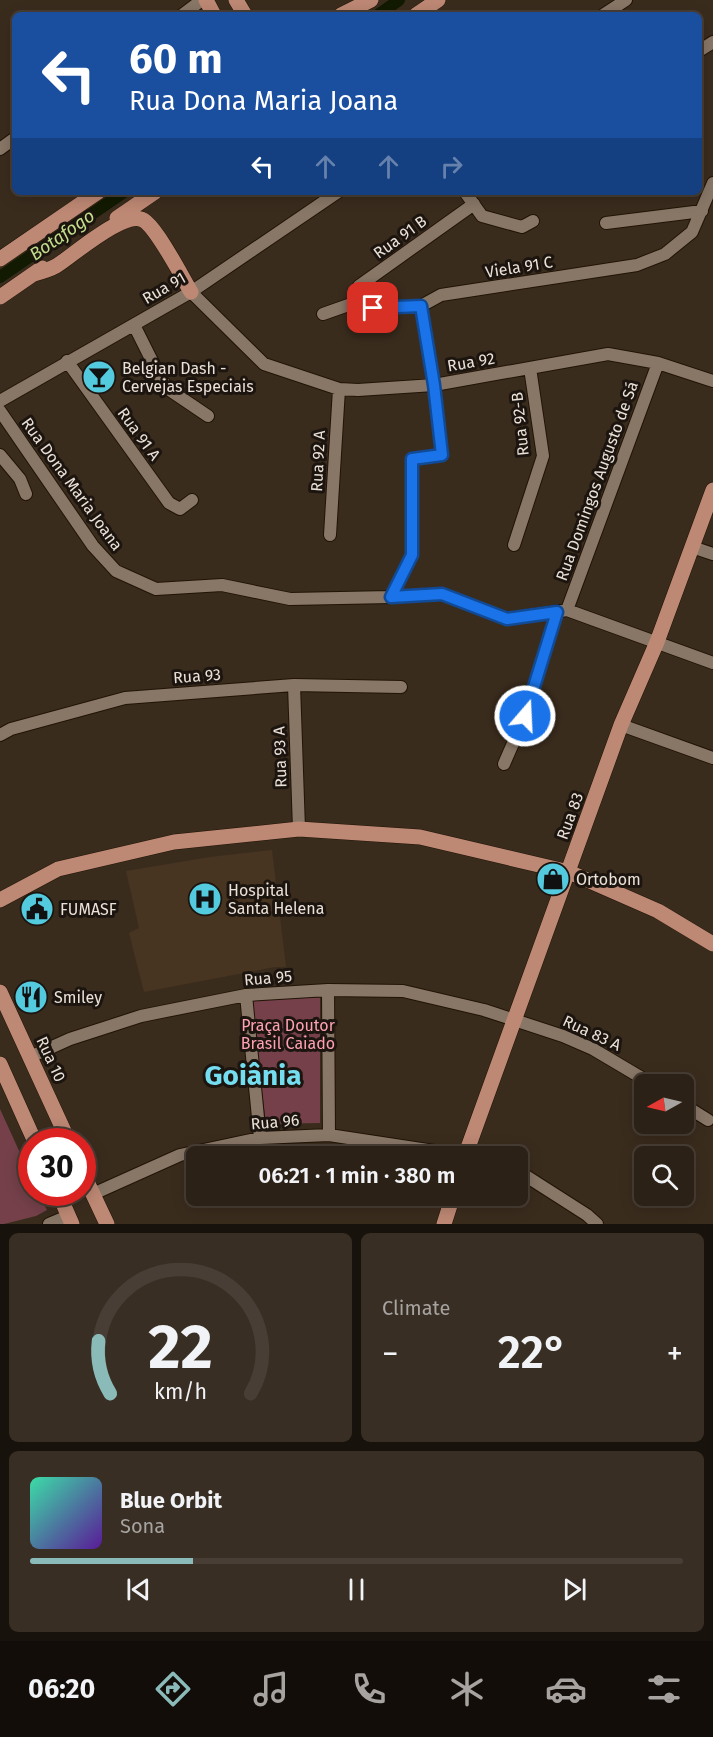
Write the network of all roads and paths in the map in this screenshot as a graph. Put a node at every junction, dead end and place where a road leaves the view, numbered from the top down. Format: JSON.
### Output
{"nodes":[{"id":1,"x":204,"y":0,"type":"edge"},
{"id":2,"x":371,"y":0,"type":"edge"},
{"id":3,"x":378,"y":0,"type":"edge"},
{"id":4,"x":438,"y":0,"type":"edge"},
{"id":5,"x":626,"y":0,"type":"edge"},
{"id":6,"x":186,"y":12,"type":"edge"},
{"id":7,"x":347,"y":12,"type":"edge"},
{"id":8,"x":360,"y":12,"type":"edge"},
{"id":9,"x":420,"y":12,"type":"edge"},
{"id":10,"x":608,"y":12,"type":"edge"},
{"id":11,"x":713,"y":183,"type":"edge"},
{"id":12,"x":151,"y":195,"type":"edge"},
{"id":13,"x":334,"y":195,"type":"edge"},
{"id":14,"x":467,"y":195,"type":"edge"},
{"id":15,"x":85,"y":198,"type":"edge"},
{"id":16,"x":474,"y":204,"type":"junction"},
{"id":17,"x":702,"y":211,"type":"junction"},
{"id":18,"x":533,"y":221,"type":"dead end"},
{"id":19,"x":606,"y":224,"type":"dead end"},
{"id":20,"x":0,"y":259,"type":"edge"},
{"id":21,"x":34,"y":274,"type":"junction"},
{"id":22,"x":191,"y":292,"type":"junction"},
{"id":23,"x":0,"y":297,"type":"edge"},
{"id":24,"x":357,"y":302,"type":"junction"},
{"id":25,"x":421,"y":306,"type":"junction"},
{"id":26,"x":324,"y":314,"type":"dead end"},
{"id":27,"x":134,"y":325,"type":"junction"},
{"id":28,"x":67,"y":361,"type":"junction"},
{"id":29,"x":658,"y":363,"type":"junction"},
{"id":30,"x":530,"y":368,"type":"junction"},
{"id":31,"x":713,"y":381,"type":"edge"},
{"id":32,"x":434,"y":385,"type":"junction"},
{"id":33,"x":339,"y":389,"type":"junction"},
{"id":34,"x":0,"y":401,"type":"edge"},
{"id":35,"x":0,"y":411,"type":"edge"},
{"id":36,"x":208,"y":416,"type":"dead end"},
{"id":37,"x":0,"y":455,"type":"edge"},
{"id":38,"x":713,"y":490,"type":"edge"},
{"id":39,"x":26,"y":492,"type":"dead end"},
{"id":40,"x":192,"y":500,"type":"dead end"},
{"id":41,"x":330,"y":535,"type":"dead end"},
{"id":42,"x":514,"y":545,"type":"dead end"},
{"id":43,"x":692,"y":547,"type":"junction"},
{"id":44,"x":713,"y":554,"type":"edge"},
{"id":45,"x":391,"y":597,"type":"junction"},
{"id":46,"x":562,"y":611,"type":"junction"},
{"id":47,"x":657,"y":642,"type":"junction"},
{"id":48,"x":713,"y":663,"type":"edge"},
{"id":49,"x":294,"y":685,"type":"junction"},
{"id":50,"x":401,"y":687,"type":"dead end"},
{"id":51,"x":621,"y":725,"type":"junction"},
{"id":52,"x":0,"y":735,"type":"edge"},
{"id":53,"x":713,"y":758,"type":"edge"},
{"id":54,"x":504,"y":764,"type":"dead end"},
{"id":55,"x":299,"y":829,"type":"junction"},
{"id":56,"x":569,"y":872,"type":"junction"},
{"id":57,"x":0,"y":900,"type":"edge"},
{"id":58,"x":713,"y":944,"type":"edge"},
{"id":59,"x":328,"y":990,"type":"junction"},
{"id":60,"x":0,"y":992,"type":"edge"},
{"id":61,"x":246,"y":995,"type":"junction"},
{"id":62,"x":514,"y":1020,"type":"junction"},
{"id":63,"x":30,"y":1057,"type":"junction"},
{"id":64,"x":0,"y":1064,"type":"edge"},
{"id":65,"x":635,"y":1074,"type":"edge"},
{"id":66,"x":694,"y":1111,"type":"edge"},
{"id":67,"x":708,"y":1120,"type":"dead end"},
{"id":68,"x":27,"y":1124,"type":"junction"},
{"id":69,"x":29,"y":1128,"type":"edge"},
{"id":70,"x":30,"y":1128,"type":"edge"},
{"id":71,"x":63,"y":1128,"type":"edge"},
{"id":72,"x":329,"y":1135,"type":"junction"},
{"id":73,"x":260,"y":1138,"type":"junction"},
{"id":74,"x":401,"y":1146,"type":"edge"},
{"id":75,"x":470,"y":1146,"type":"edge"},
{"id":76,"x":528,"y":1177,"type":"edge"},
{"id":77,"x":96,"y":1186,"type":"edge"},
{"id":78,"x":96,"y":1204,"type":"edge"},
{"id":79,"x":64,"y":1206,"type":"edge"},
{"id":80,"x":450,"y":1206,"type":"edge"},
{"id":81,"x":70,"y":1220,"type":"edge"},
{"id":82,"x":49,"y":1224,"type":"edge"},
{"id":83,"x":107,"y":1224,"type":"edge"},
{"id":84,"x":444,"y":1224,"type":"edge"},
{"id":85,"x":597,"y":1224,"type":"edge"}],
"edges":[{"from":1,"to":6,"type":"street"},
{"from":2,"to":7,"type":"main road"},
{"from":3,"to":8,"type":"main road"},
{"from":4,"to":9,"type":"main road"},
{"from":5,"to":10,"type":"street"},
{"from":11,"to":17,"type":"street","name":"Viela 91 C"},
{"from":12,"to":21,"type":"main road"},
{"from":13,"to":22,"type":"street","name":"Rua 91"},
{"from":14,"to":16,"type":"street"},
{"from":15,"to":20,"type":"main road"},
{"from":16,"to":18,"type":"street"},
{"from":16,"to":24,"type":"street","name":"Rua 91 B"},
{"from":17,"to":19,"type":"street"},
{"from":17,"to":25,"type":"street","name":"Viela 91 C"},
{"from":21,"to":22,"type":"main road"},
{"from":21,"to":23,"type":"main road"},
{"from":22,"to":27,"type":"street","name":"Rua 91"},
{"from":22,"to":33,"type":"street","name":"Rua 92"},
{"from":24,"to":25,"type":"street","name":"Viela 91 C"},
{"from":24,"to":26,"type":"street"},
{"from":25,"to":32,"type":"street"},
{"from":27,"to":28,"type":"street","name":"Rua 91"},
{"from":27,"to":36,"type":"street"},
{"from":28,"to":34,"type":"street","name":"Rua 91"},
{"from":28,"to":40,"type":"street","name":"Rua 91 A"},
{"from":29,"to":30,"type":"street","name":"Rua 92"},
{"from":29,"to":31,"type":"street","name":"Rua 92"},
{"from":29,"to":46,"type":"street","name":"Rua Domingos Augusto de Sá"},
{"from":30,"to":32,"type":"street","name":"Rua 92"},
{"from":30,"to":42,"type":"street","name":"Rua 92-B"},
{"from":32,"to":33,"type":"street","name":"Rua 92"},
{"from":32,"to":45,"type":"street"},
{"from":33,"to":41,"type":"street","name":"Rua 92 A"},
{"from":35,"to":45,"type":"street","name":"Rua Dona Maria Joana"},
{"from":37,"to":39,"type":"street"},
{"from":38,"to":43,"type":"main road","name":"Rua 83"},
{"from":43,"to":44,"type":"street"},
{"from":43,"to":47,"type":"main road","name":"Rua 83"},
{"from":45,"to":46,"type":"street","name":"Rua Dona Maria Joana"},
{"from":46,"to":47,"type":"street","name":"Rua Dona Maria Joana"},
{"from":46,"to":54,"type":"street","name":"Rua Domingos Augusto de Sá"},
{"from":47,"to":48,"type":"street","name":"Rua Dona Maria Joana"},
{"from":47,"to":51,"type":"main road","name":"Rua 83"},
{"from":49,"to":50,"type":"street","name":"Rua 93"},
{"from":49,"to":52,"type":"street","name":"Rua 93"},
{"from":49,"to":55,"type":"street","name":"Rua 93 A"},
{"from":51,"to":53,"type":"street"},
{"from":51,"to":56,"type":"main road","name":"Rua 83"},
{"from":55,"to":56,"type":"main road"},
{"from":55,"to":57,"type":"main road"},
{"from":56,"to":58,"type":"main road"},
{"from":56,"to":62,"type":"main road","name":"Rua 83"},
{"from":59,"to":61,"type":"street","name":"Rua 95"},
{"from":59,"to":62,"type":"street","name":"Rua 95"},
{"from":59,"to":72,"type":"street"},
{"from":60,"to":63,"type":"main road","name":"Rua 10"},
{"from":61,"to":63,"type":"street","name":"Rua 95"},
{"from":61,"to":73,"type":"street"},
{"from":62,"to":65,"type":"street","name":"Rua 83 A"},
{"from":62,"to":75,"type":"main road","name":"Rua 83"},
{"from":63,"to":71,"type":"main road","name":"Rua 10"},
{"from":64,"to":68,"type":"main road"},
{"from":66,"to":67,"type":"street"},
{"from":68,"to":69,"type":"main road"},
{"from":68,"to":70,"type":"main road"},
{"from":72,"to":73,"type":"street","name":"Rua 96"},
{"from":72,"to":74,"type":"street","name":"Rua 96"},
{"from":73,"to":77,"type":"street","name":"Rua 96"},
{"from":76,"to":85,"type":"street"},
{"from":78,"to":83,"type":"main road"},
{"from":79,"to":81,"type":"main road"},
{"from":80,"to":84,"type":"main road"},
{"from":81,"to":82,"type":"street"}]}
